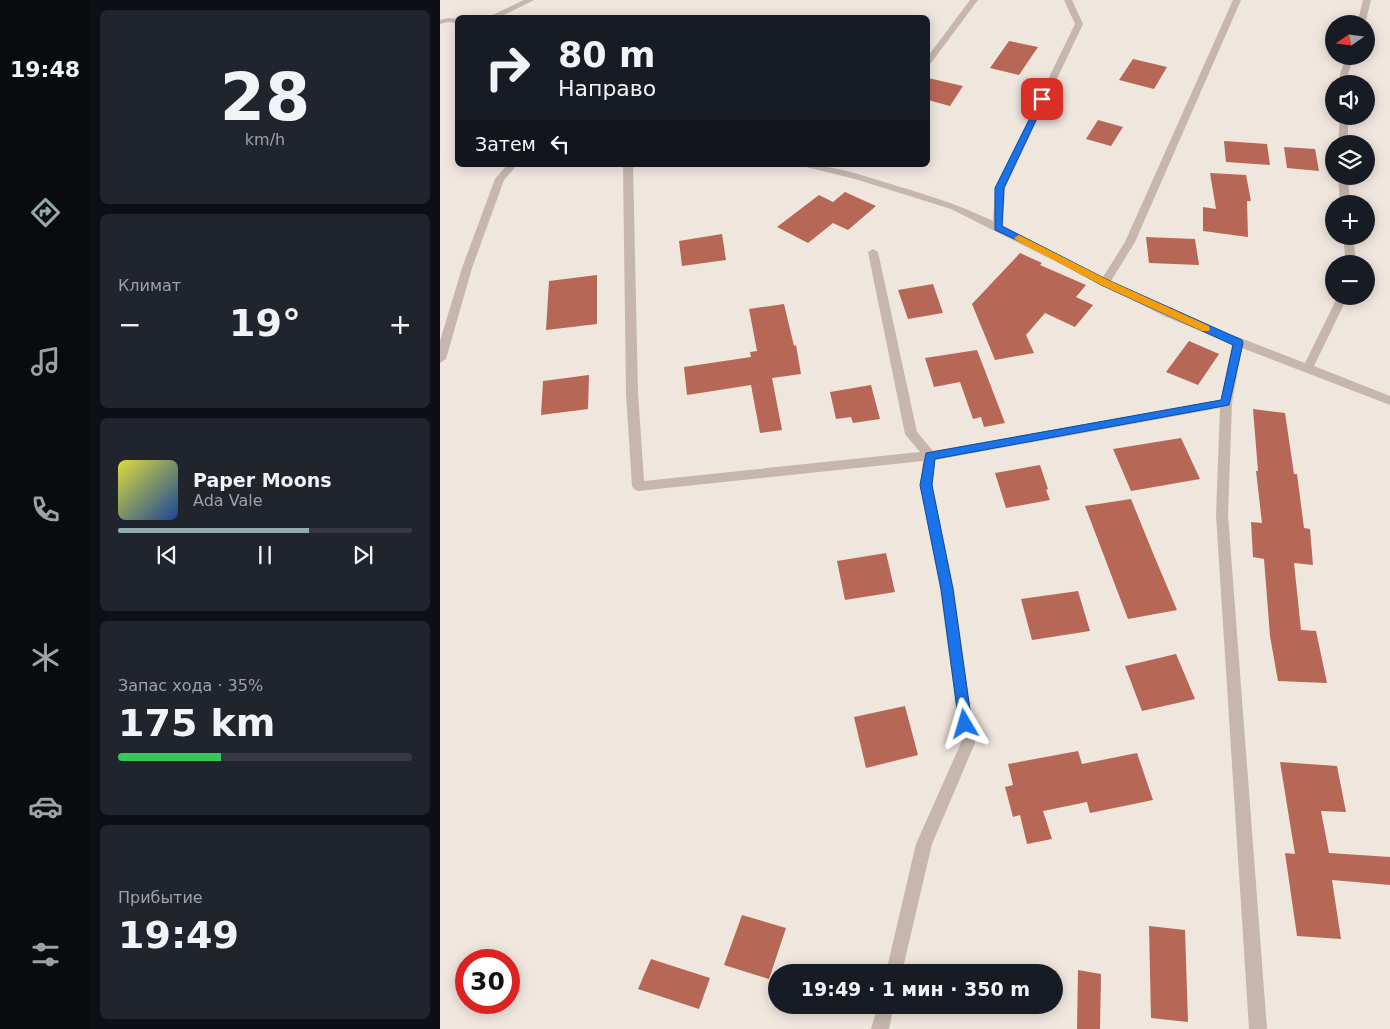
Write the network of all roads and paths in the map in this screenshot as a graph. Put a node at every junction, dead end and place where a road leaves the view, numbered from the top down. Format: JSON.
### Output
{"nodes":[{"id":1,"x":530,"y":0,"type":"edge"},
{"id":2,"x":974,"y":0,"type":"edge"},
{"id":3,"x":1068,"y":0,"type":"edge"},
{"id":4,"x":1237,"y":0,"type":"edge"},
{"id":5,"x":1367,"y":0,"type":"edge"},
{"id":6,"x":440,"y":14,"type":"edge"},
{"id":7,"x":497,"y":15,"type":"edge"},
{"id":8,"x":1363,"y":15,"type":"edge"},
{"id":9,"x":444,"y":21,"type":"edge"},
{"id":10,"x":930,"y":58,"type":"edge"},
{"id":11,"x":510,"y":167,"type":"edge"},
{"id":12,"x":628,"y":167,"type":"edge"},
{"id":13,"x":827,"y":167,"type":"edge"},
{"id":14,"x":845,"y":169,"type":"edge"},
{"id":15,"x":998,"y":228,"type":"junction"},
{"id":16,"x":873,"y":252,"type":"dead end"},
{"id":17,"x":1104,"y":282,"type":"junction"},
{"id":18,"x":1339,"y":305,"type":"edge"},
{"id":19,"x":1238,"y":343,"type":"junction"},
{"id":20,"x":440,"y":359,"type":"edge"},
{"id":21,"x":1308,"y":368,"type":"junction"},
{"id":22,"x":1390,"y":401,"type":"edge"},
{"id":23,"x":1226,"y":403,"type":"junction"},
{"id":24,"x":930,"y":456,"type":"junction"},
{"id":25,"x":896,"y":964,"type":"edge"},
{"id":26,"x":884,"y":1014,"type":"edge"},
{"id":27,"x":880,"y":1029,"type":"edge"},
{"id":28,"x":1258,"y":1029,"type":"edge"}],
"edges":[{"from":1,"to":7,"type":"street"},
{"from":2,"to":10,"type":"street"},
{"from":3,"to":15,"type":"street"},
{"from":4,"to":17,"type":"street"},
{"from":5,"to":8,"type":"street"},
{"from":6,"to":9,"type":"street"},
{"from":11,"to":20,"type":"street"},
{"from":12,"to":24,"type":"street"},
{"from":13,"to":14,"type":"street"},
{"from":14,"to":15,"type":"street"},
{"from":15,"to":17,"type":"street"},
{"from":16,"to":24,"type":"street"},
{"from":17,"to":19,"type":"street"},
{"from":18,"to":21,"type":"street"},
{"from":19,"to":21,"type":"street"},
{"from":19,"to":23,"type":"street"},
{"from":21,"to":22,"type":"street"},
{"from":23,"to":24,"type":"street"},
{"from":23,"to":28,"type":"street"},
{"from":24,"to":25,"type":"street"},
{"from":26,"to":27,"type":"street"}]}
